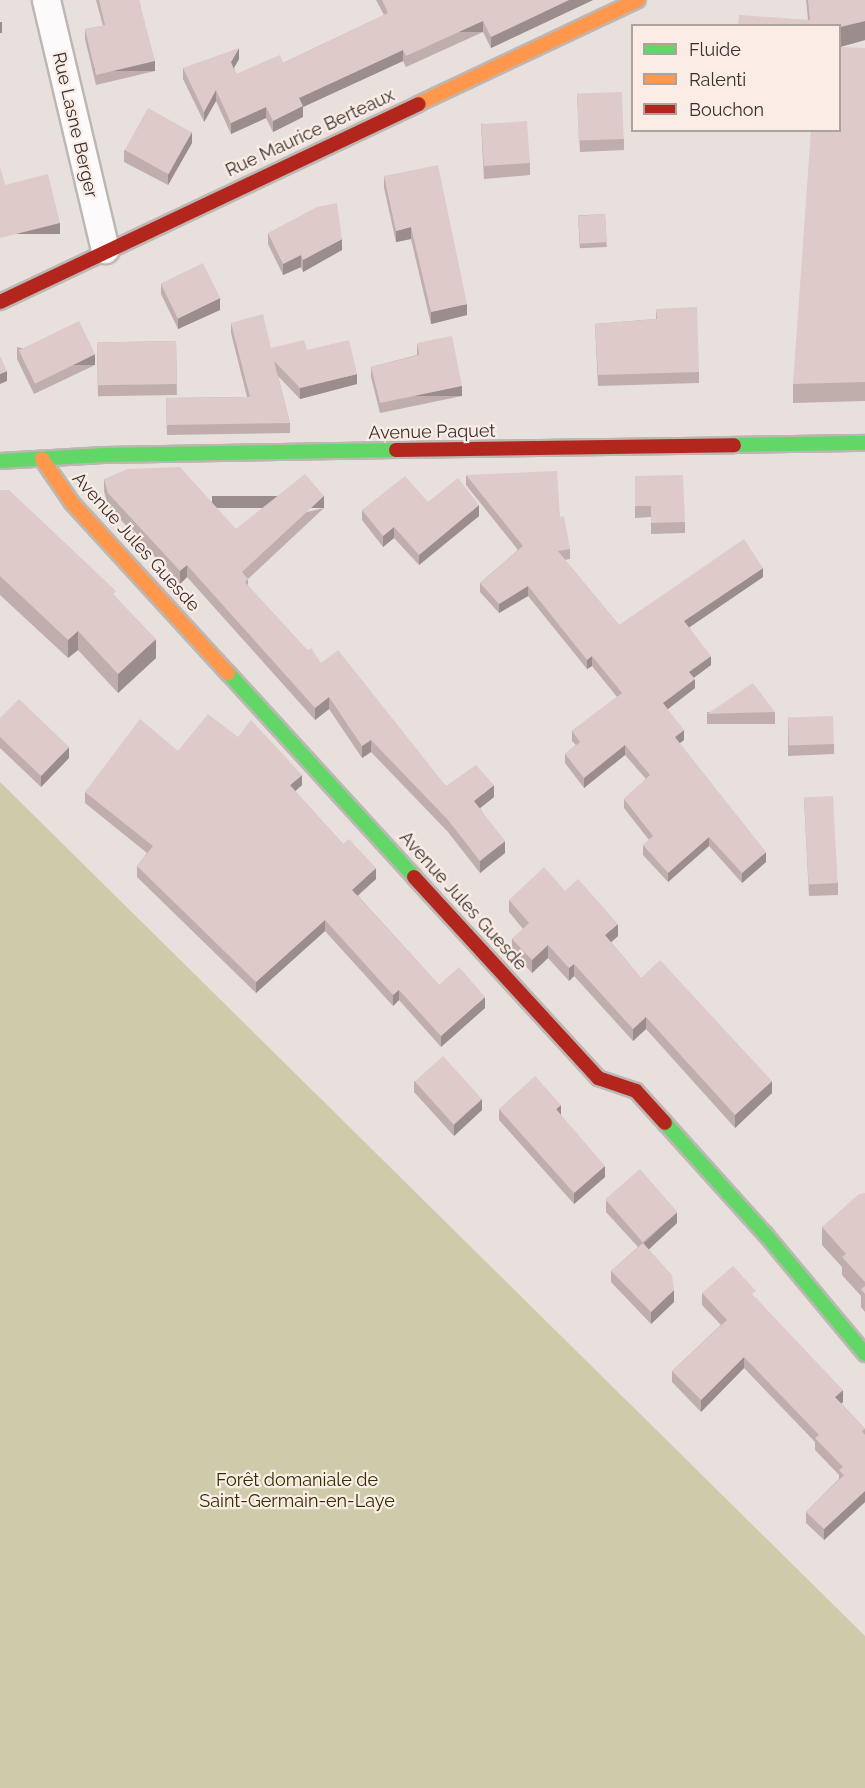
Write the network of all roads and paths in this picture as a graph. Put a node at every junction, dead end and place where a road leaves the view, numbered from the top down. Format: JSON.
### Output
{"nodes":[{"id":1,"x":45,"y":0,"type":"edge"},
{"id":2,"x":638,"y":0,"type":"edge"},
{"id":3,"x":105,"y":249,"type":"junction"},
{"id":4,"x":0,"y":302,"type":"edge"},
{"id":5,"x":865,"y":443,"type":"edge"},
{"id":6,"x":42,"y":459,"type":"junction"},
{"id":7,"x":0,"y":461,"type":"edge"},
{"id":8,"x":865,"y":1354,"type":"edge"}],
"edges":[{"from":1,"to":3,"type":"street","name":"Rue Lasne Berger"},
{"from":2,"to":3,"type":"street","name":"Rue Maurice Berteaux"},
{"from":3,"to":4,"type":"street","name":"Rue Maurice Berteaux"},
{"from":5,"to":6,"type":"street","name":"Avenue Paquet"},
{"from":6,"to":7,"type":"street","name":"Avenue Paquet"},
{"from":6,"to":8,"type":"street","name":"Avenue Jules Guesde"}]}
